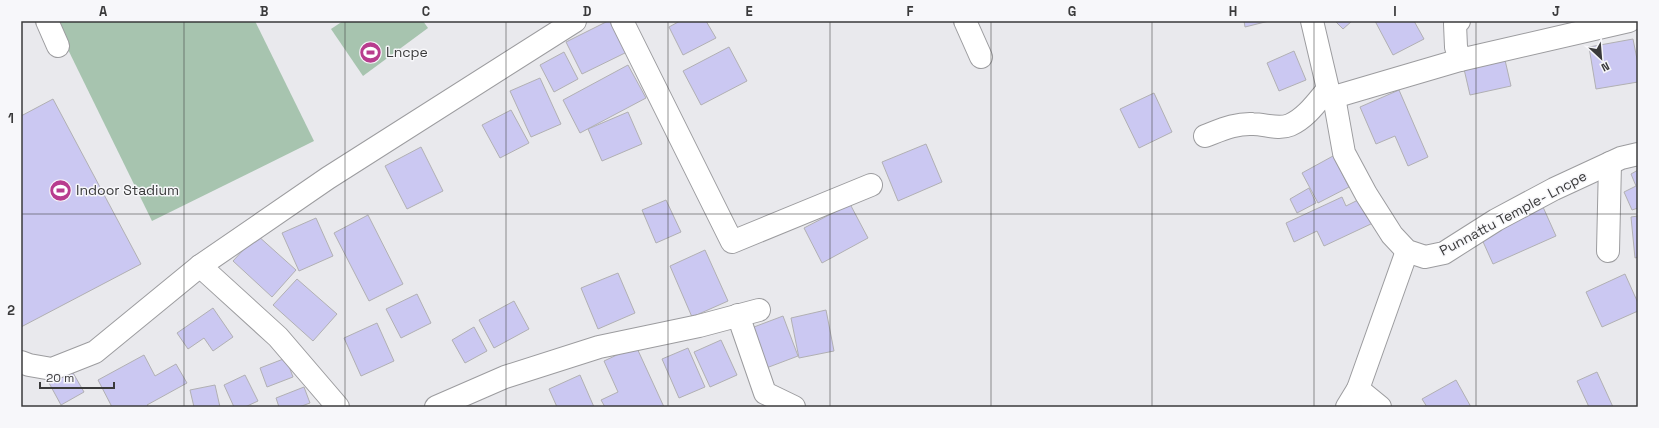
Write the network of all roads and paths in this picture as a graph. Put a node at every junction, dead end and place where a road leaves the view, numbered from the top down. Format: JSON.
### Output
{"nodes":[{"id":1,"x":47,"y":21,"type":"edge"},
{"id":2,"x":574,"y":21,"type":"edge"},
{"id":3,"x":622,"y":21,"type":"edge"},
{"id":4,"x":965,"y":21,"type":"edge"},
{"id":5,"x":1312,"y":21,"type":"edge"},
{"id":6,"x":1459,"y":21,"type":"edge"},
{"id":7,"x":1629,"y":21,"type":"edge"},
{"id":8,"x":58,"y":46,"type":"dead end"},
{"id":9,"x":981,"y":57,"type":"dead end"},
{"id":10,"x":1460,"y":60,"type":"junction"},
{"id":11,"x":1331,"y":93,"type":"junction"},
{"id":12,"x":1205,"y":136,"type":"dead end"},
{"id":13,"x":1638,"y":154,"type":"edge"},
{"id":14,"x":1610,"y":163,"type":"junction"},
{"id":15,"x":871,"y":185,"type":"dead end"},
{"id":16,"x":1608,"y":250,"type":"dead end"},
{"id":17,"x":1407,"y":251,"type":"junction"},
{"id":18,"x":200,"y":266,"type":"junction"},
{"id":19,"x":759,"y":310,"type":"dead end"},
{"id":20,"x":738,"y":315,"type":"junction"},
{"id":21,"x":21,"y":362,"type":"edge"},
{"id":22,"x":1352,"y":398,"type":"edge"},
{"id":23,"x":338,"y":407,"type":"edge"},
{"id":24,"x":436,"y":407,"type":"edge"},
{"id":25,"x":794,"y":407,"type":"edge"},
{"id":26,"x":1380,"y":407,"type":"edge"}],
"edges":[{"from":1,"to":8,"type":"street"},
{"from":2,"to":18,"type":"street"},
{"from":3,"to":15,"type":"street"},
{"from":4,"to":9,"type":"street"},
{"from":5,"to":11,"type":"street","name":"Punnattu Temple- Lncpe"},
{"from":6,"to":10,"type":"street"},
{"from":7,"to":10,"type":"street"},
{"from":10,"to":11,"type":"street"},
{"from":11,"to":12,"type":"street"},
{"from":11,"to":17,"type":"street","name":"Punnattu Temple- Lncpe"},
{"from":13,"to":14,"type":"street","name":"Punnattu Temple- Lncpe"},
{"from":14,"to":16,"type":"street"},
{"from":14,"to":17,"type":"street","name":"Punnattu Temple- Lncpe"},
{"from":17,"to":22,"type":"street"},
{"from":18,"to":21,"type":"street"},
{"from":18,"to":23,"type":"street"},
{"from":19,"to":20,"type":"street"},
{"from":20,"to":24,"type":"street"},
{"from":20,"to":25,"type":"street"},
{"from":22,"to":26,"type":"street"}]}
